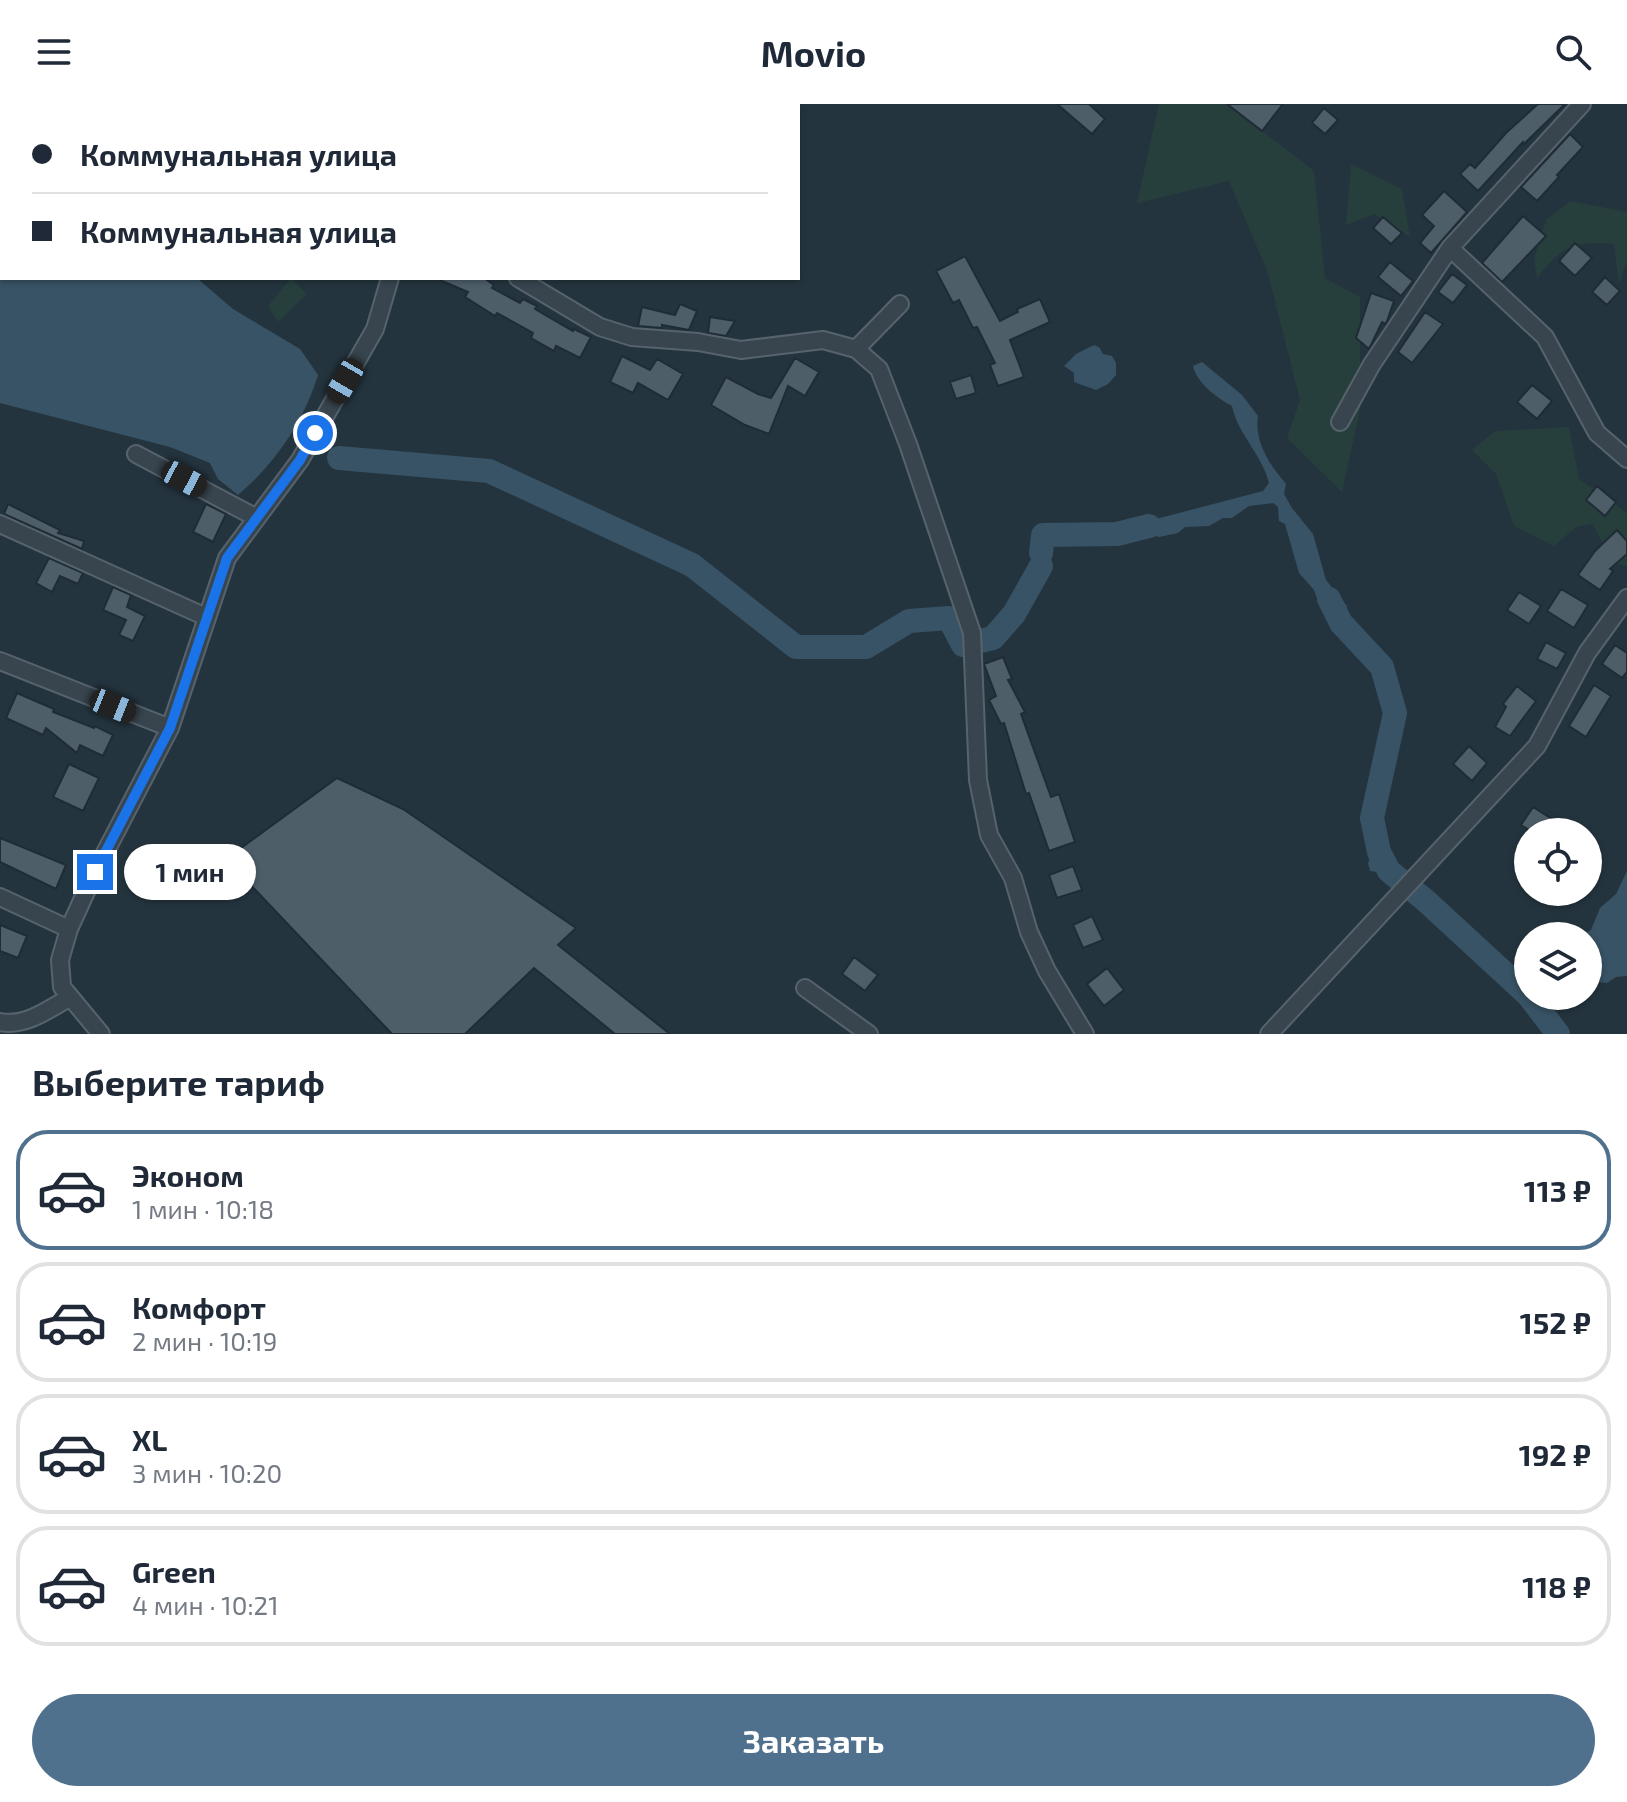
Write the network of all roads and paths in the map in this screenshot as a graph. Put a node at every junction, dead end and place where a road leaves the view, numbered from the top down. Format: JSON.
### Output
{"nodes":[{"id":1,"x":1582,"y":104,"type":"edge"},
{"id":2,"x":1450,"y":248,"type":"junction"},
{"id":3,"x":389,"y":280,"type":"edge"},
{"id":4,"x":521,"y":280,"type":"edge"},
{"id":5,"x":900,"y":304,"type":"dead end"},
{"id":6,"x":856,"y":349,"type":"junction"},
{"id":7,"x":1340,"y":422,"type":"dead end"},
{"id":8,"x":136,"y":454,"type":"dead end"},
{"id":9,"x":1627,"y":459,"type":"edge"},
{"id":10,"x":255,"y":517,"type":"junction"},
{"id":11,"x":0,"y":524,"type":"edge"},
{"id":12,"x":1627,"y":598,"type":"edge"},
{"id":13,"x":206,"y":617,"type":"junction"},
{"id":14,"x":0,"y":661,"type":"edge"},
{"id":15,"x":170,"y":728,"type":"junction"},
{"id":16,"x":0,"y":897,"type":"edge"},
{"id":17,"x":69,"y":929,"type":"junction"},
{"id":18,"x":805,"y":988,"type":"dead end"},
{"id":19,"x":70,"y":997,"type":"junction"},
{"id":20,"x":0,"y":1022,"type":"edge"},
{"id":21,"x":101,"y":1034,"type":"edge"},
{"id":22,"x":869,"y":1034,"type":"edge"},
{"id":23,"x":1085,"y":1034,"type":"edge"},
{"id":24,"x":1269,"y":1034,"type":"edge"}],
"edges":[{"from":1,"to":2,"type":"street"},
{"from":2,"to":7,"type":"street"},
{"from":2,"to":9,"type":"street"},
{"from":3,"to":10,"type":"street"},
{"from":4,"to":6,"type":"street"},
{"from":5,"to":6,"type":"street"},
{"from":6,"to":23,"type":"street"},
{"from":8,"to":10,"type":"street"},
{"from":10,"to":13,"type":"street"},
{"from":11,"to":13,"type":"street"},
{"from":12,"to":24,"type":"street"},
{"from":13,"to":15,"type":"street"},
{"from":14,"to":15,"type":"street"},
{"from":15,"to":17,"type":"street"},
{"from":16,"to":17,"type":"street"},
{"from":17,"to":19,"type":"street"},
{"from":18,"to":22,"type":"street"},
{"from":19,"to":20,"type":"street"},
{"from":19,"to":21,"type":"street"}]}
